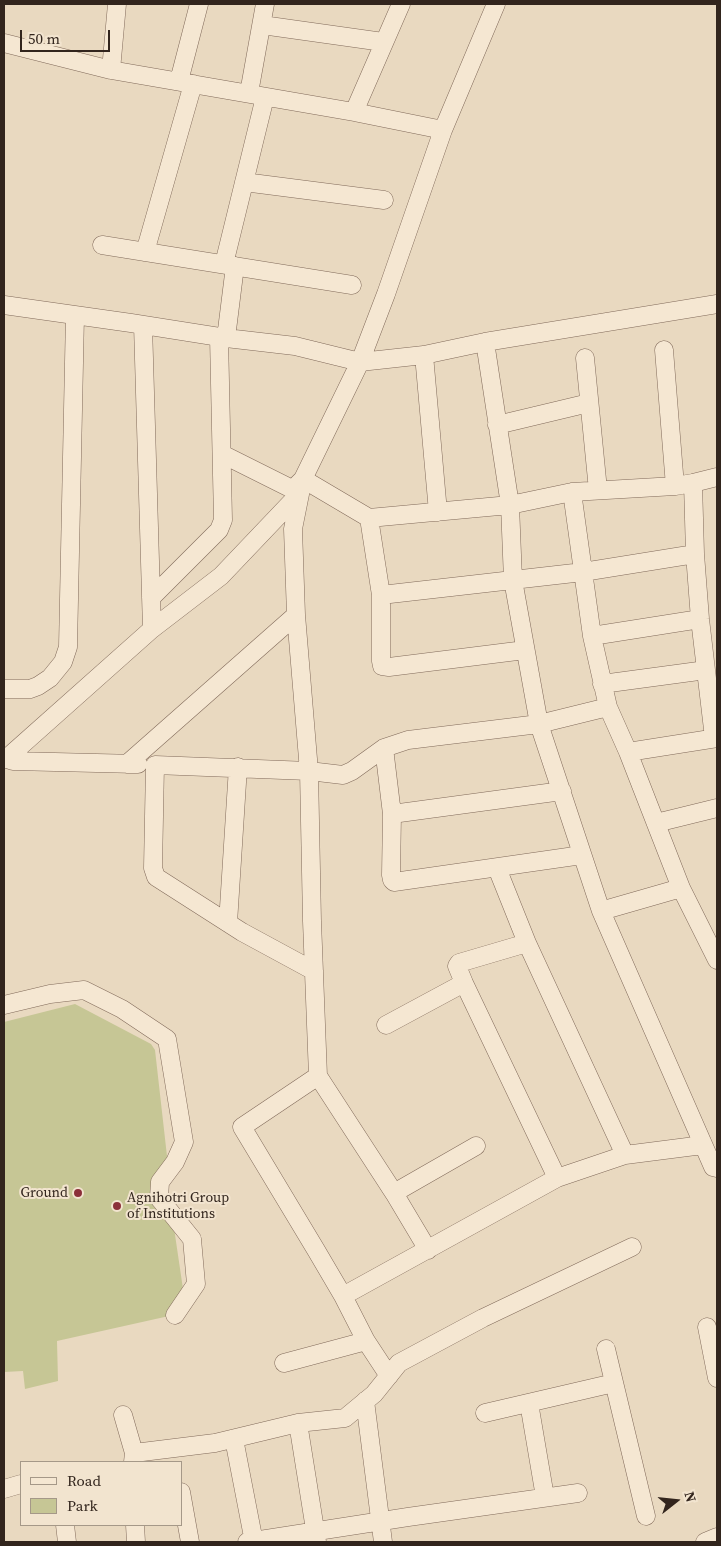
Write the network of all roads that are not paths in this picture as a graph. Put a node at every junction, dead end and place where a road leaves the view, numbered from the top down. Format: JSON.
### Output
{"nodes":[{"id":1,"x":117,"y":4,"type":"edge"},
{"id":2,"x":200,"y":4,"type":"edge"},
{"id":3,"x":265,"y":4,"type":"edge"},
{"id":4,"x":401,"y":4,"type":"edge"},
{"id":5,"x":496,"y":4,"type":"edge"},
{"id":6,"x":262,"y":25,"type":"junction"},
{"id":7,"x":383,"y":42,"type":"junction"},
{"id":8,"x":4,"y":43,"type":"edge"},
{"id":9,"x":111,"y":70,"type":"junction"},
{"id":10,"x":186,"y":83,"type":"junction"},
{"id":11,"x":257,"y":95,"type":"junction"},
{"id":12,"x":354,"y":112,"type":"junction"},
{"id":13,"x":444,"y":130,"type":"junction"},
{"id":14,"x":244,"y":182,"type":"junction"},
{"id":15,"x":384,"y":200,"type":"dead end"},
{"id":16,"x":102,"y":245,"type":"dead end"},
{"id":17,"x":145,"y":252,"type":"junction"},
{"id":18,"x":229,"y":265,"type":"junction"},
{"id":19,"x":352,"y":284,"type":"dead end"},
{"id":20,"x":717,"y":304,"type":"edge"},
{"id":21,"x":4,"y":305,"type":"edge"},
{"id":22,"x":75,"y":315,"type":"junction"},
{"id":23,"x":143,"y":324,"type":"junction"},
{"id":24,"x":223,"y":337,"type":"junction"},
{"id":25,"x":485,"y":342,"type":"junction"},
{"id":26,"x":664,"y":350,"type":"dead end"},
{"id":27,"x":424,"y":355,"type":"junction"},
{"id":28,"x":585,"y":358,"type":"dead end"},
{"id":29,"x":360,"y":362,"type":"junction"},
{"id":30,"x":589,"y":403,"type":"junction"},
{"id":31,"x":497,"y":425,"type":"junction"},
{"id":32,"x":222,"y":454,"type":"junction"},
{"id":33,"x":717,"y":477,"type":"edge"},
{"id":34,"x":693,"y":483,"type":"junction"},
{"id":35,"x":292,"y":486,"type":"junction"},
{"id":36,"x":675,"y":486,"type":"junction"},
{"id":37,"x":598,"y":490,"type":"junction"},
{"id":38,"x":572,"y":492,"type":"junction"},
{"id":39,"x":510,"y":505,"type":"junction"},
{"id":40,"x":438,"y":512,"type":"junction"},
{"id":41,"x":369,"y":518,"type":"junction"},
{"id":42,"x":695,"y":554,"type":"junction"},
{"id":43,"x":583,"y":572,"type":"junction"},
{"id":44,"x":513,"y":580,"type":"junction"},
{"id":45,"x":381,"y":595,"type":"junction"},
{"id":46,"x":151,"y":600,"type":"junction"},
{"id":47,"x":296,"y":615,"type":"junction"},
{"id":48,"x":700,"y":620,"type":"junction"},
{"id":49,"x":152,"y":626,"type":"junction"},
{"id":50,"x":592,"y":636,"type":"junction"},
{"id":51,"x":525,"y":650,"type":"junction"},
{"id":52,"x":706,"y":670,"type":"junction"},
{"id":53,"x":602,"y":684,"type":"junction"},
{"id":54,"x":4,"y":689,"type":"edge"},
{"id":55,"x":608,"y":707,"type":"junction"},
{"id":56,"x":539,"y":724,"type":"junction"},
{"id":57,"x":716,"y":738,"type":"edge"},
{"id":58,"x":384,"y":748,"type":"junction"},
{"id":59,"x":628,"y":752,"type":"junction"},
{"id":60,"x":5,"y":759,"type":"edge"},
{"id":61,"x":127,"y":764,"type":"junction"},
{"id":62,"x":155,"y":765,"type":"junction"},
{"id":63,"x":238,"y":767,"type":"junction"},
{"id":64,"x":309,"y":771,"type":"junction"},
{"id":65,"x":562,"y":791,"type":"junction"},
{"id":66,"x":717,"y":808,"type":"edge"},
{"id":67,"x":392,"y":814,"type":"junction"},
{"id":68,"x":656,"y":823,"type":"junction"},
{"id":69,"x":582,"y":856,"type":"junction"},
{"id":70,"x":497,"y":868,"type":"junction"},
{"id":71,"x":681,"y":888,"type":"junction"},
{"id":72,"x":601,"y":911,"type":"junction"},
{"id":73,"x":228,"y":923,"type":"junction"},
{"id":74,"x":527,"y":943,"type":"junction"},
{"id":75,"x":717,"y":960,"type":"edge"},
{"id":76,"x":314,"y":971,"type":"junction"},
{"id":77,"x":464,"y":983,"type":"junction"},
{"id":78,"x":4,"y":1005,"type":"edge"},
{"id":79,"x":386,"y":1025,"type":"dead end"},
{"id":80,"x":318,"y":1076,"type":"junction"},
{"id":81,"x":703,"y":1145,"type":"junction"},
{"id":82,"x":476,"y":1146,"type":"dead end"},
{"id":83,"x":625,"y":1155,"type":"junction"},
{"id":84,"x":717,"y":1168,"type":"edge"},
{"id":85,"x":557,"y":1178,"type":"junction"},
{"id":86,"x":394,"y":1192,"type":"junction"},
{"id":87,"x":632,"y":1247,"type":"dead end"},
{"id":88,"x":428,"y":1250,"type":"junction"},
{"id":89,"x":343,"y":1296,"type":"junction"},
{"id":90,"x":175,"y":1315,"type":"dead end"},
{"id":91,"x":707,"y":1328,"type":"dead end"},
{"id":92,"x":366,"y":1341,"type":"junction"},
{"id":93,"x":606,"y":1349,"type":"dead end"},
{"id":94,"x":284,"y":1362,"type":"dead end"},
{"id":95,"x":388,"y":1376,"type":"junction"},
{"id":96,"x":717,"y":1378,"type":"edge"},
{"id":97,"x":614,"y":1383,"type":"junction"},
{"id":98,"x":365,"y":1402,"type":"junction"},
{"id":99,"x":529,"y":1403,"type":"junction"},
{"id":100,"x":485,"y":1413,"type":"dead end"},
{"id":101,"x":123,"y":1415,"type":"dead end"},
{"id":102,"x":298,"y":1423,"type":"junction"},
{"id":103,"x":234,"y":1439,"type":"junction"},
{"id":104,"x":175,"y":1455,"type":"edge"},
{"id":105,"x":132,"y":1460,"type":"edge"},
{"id":106,"x":20,"y":1484,"type":"edge"},
{"id":107,"x":4,"y":1489,"type":"edge"},
{"id":108,"x":578,"y":1493,"type":"dead end"},
{"id":109,"x":545,"y":1497,"type":"junction"},
{"id":110,"x":182,"y":1498,"type":"edge"},
{"id":111,"x":646,"y":1516,"type":"dead end"},
{"id":112,"x":380,"y":1521,"type":"junction"},
{"id":113,"x":65,"y":1526,"type":"edge"},
{"id":114,"x":135,"y":1526,"type":"edge"},
{"id":115,"x":316,"y":1536,"type":"edge"},
{"id":116,"x":717,"y":1537,"type":"edge"},
{"id":117,"x":67,"y":1542,"type":"edge"},
{"id":118,"x":136,"y":1542,"type":"edge"},
{"id":119,"x":190,"y":1542,"type":"edge"},
{"id":120,"x":251,"y":1542,"type":"edge"},
{"id":121,"x":383,"y":1542,"type":"edge"},
{"id":122,"x":705,"y":1542,"type":"edge"}],
"edges":[{"from":1,"to":9,"type":"street"},
{"from":2,"to":10,"type":"street"},
{"from":3,"to":6,"type":"street"},
{"from":4,"to":7,"type":"street"},
{"from":5,"to":13,"type":"street"},
{"from":6,"to":7,"type":"street"},
{"from":6,"to":11,"type":"street"},
{"from":7,"to":12,"type":"street"},
{"from":8,"to":9,"type":"street"},
{"from":9,"to":10,"type":"street"},
{"from":10,"to":11,"type":"street"},
{"from":10,"to":17,"type":"street"},
{"from":11,"to":12,"type":"street"},
{"from":11,"to":14,"type":"street"},
{"from":12,"to":13,"type":"street"},
{"from":13,"to":29,"type":"street"},
{"from":14,"to":15,"type":"street"},
{"from":14,"to":18,"type":"street"},
{"from":16,"to":17,"type":"street"},
{"from":17,"to":18,"type":"street"},
{"from":18,"to":19,"type":"street"},
{"from":18,"to":24,"type":"street"},
{"from":20,"to":25,"type":"street"},
{"from":21,"to":22,"type":"street"},
{"from":22,"to":23,"type":"street"},
{"from":22,"to":54,"type":"street"},
{"from":23,"to":24,"type":"street"},
{"from":23,"to":46,"type":"street"},
{"from":24,"to":29,"type":"street"},
{"from":24,"to":32,"type":"street"},
{"from":25,"to":27,"type":"street"},
{"from":25,"to":31,"type":"street"},
{"from":26,"to":36,"type":"street"},
{"from":27,"to":29,"type":"street"},
{"from":27,"to":40,"type":"street"},
{"from":28,"to":30,"type":"street"},
{"from":29,"to":35,"type":"street"},
{"from":30,"to":31,"type":"street"},
{"from":30,"to":37,"type":"street"},
{"from":31,"to":39,"type":"street"},
{"from":32,"to":35,"type":"street"},
{"from":32,"to":46,"type":"street"},
{"from":33,"to":34,"type":"street"},
{"from":34,"to":36,"type":"street"},
{"from":34,"to":42,"type":"street"},
{"from":35,"to":41,"type":"street"},
{"from":35,"to":47,"type":"street"},
{"from":35,"to":49,"type":"street"},
{"from":36,"to":37,"type":"street"},
{"from":37,"to":38,"type":"street"},
{"from":38,"to":39,"type":"street"},
{"from":38,"to":43,"type":"street"},
{"from":39,"to":40,"type":"street"},
{"from":39,"to":44,"type":"street"},
{"from":40,"to":41,"type":"street"},
{"from":41,"to":45,"type":"street"},
{"from":42,"to":43,"type":"street"},
{"from":42,"to":48,"type":"street"},
{"from":43,"to":44,"type":"street"},
{"from":43,"to":50,"type":"street"},
{"from":44,"to":45,"type":"street"},
{"from":44,"to":51,"type":"street"},
{"from":45,"to":51,"type":"street"},
{"from":46,"to":49,"type":"street"},
{"from":47,"to":61,"type":"street"},
{"from":47,"to":64,"type":"street"},
{"from":48,"to":50,"type":"street"},
{"from":48,"to":52,"type":"street"},
{"from":49,"to":60,"type":"street"},
{"from":50,"to":53,"type":"street"},
{"from":51,"to":56,"type":"street"},
{"from":52,"to":53,"type":"street"},
{"from":52,"to":57,"type":"street"},
{"from":53,"to":55,"type":"street"},
{"from":55,"to":56,"type":"street"},
{"from":55,"to":59,"type":"street"},
{"from":56,"to":58,"type":"street"},
{"from":56,"to":65,"type":"street"},
{"from":57,"to":59,"type":"street"},
{"from":58,"to":64,"type":"street"},
{"from":58,"to":67,"type":"street"},
{"from":59,"to":68,"type":"street"},
{"from":60,"to":61,"type":"street"},
{"from":61,"to":62,"type":"street"},
{"from":62,"to":63,"type":"street"},
{"from":62,"to":73,"type":"street"},
{"from":63,"to":64,"type":"street"},
{"from":63,"to":73,"type":"street"},
{"from":64,"to":76,"type":"street"},
{"from":65,"to":67,"type":"street"},
{"from":65,"to":69,"type":"street"},
{"from":66,"to":68,"type":"street"},
{"from":67,"to":70,"type":"street"},
{"from":68,"to":71,"type":"street"},
{"from":69,"to":70,"type":"street"},
{"from":69,"to":72,"type":"street"},
{"from":70,"to":74,"type":"street"},
{"from":71,"to":72,"type":"street"},
{"from":71,"to":75,"type":"street"},
{"from":72,"to":81,"type":"street"},
{"from":73,"to":76,"type":"street"},
{"from":74,"to":77,"type":"street"},
{"from":74,"to":83,"type":"street"},
{"from":76,"to":80,"type":"street"},
{"from":77,"to":79,"type":"street"},
{"from":77,"to":85,"type":"street"},
{"from":78,"to":90,"type":"street"},
{"from":80,"to":86,"type":"street"},
{"from":80,"to":89,"type":"street"},
{"from":81,"to":83,"type":"street"},
{"from":81,"to":84,"type":"street"},
{"from":82,"to":86,"type":"street"},
{"from":83,"to":85,"type":"street"},
{"from":85,"to":88,"type":"street"},
{"from":86,"to":88,"type":"street"},
{"from":87,"to":95,"type":"street"},
{"from":88,"to":89,"type":"street"},
{"from":89,"to":92,"type":"street"},
{"from":91,"to":96,"type":"street"},
{"from":92,"to":94,"type":"street"},
{"from":92,"to":95,"type":"street"},
{"from":93,"to":97,"type":"street"},
{"from":95,"to":98,"type":"street"},
{"from":97,"to":99,"type":"street"},
{"from":97,"to":111,"type":"street"},
{"from":98,"to":102,"type":"street"},
{"from":98,"to":112,"type":"street"},
{"from":99,"to":100,"type":"street"},
{"from":99,"to":109,"type":"street"},
{"from":101,"to":105,"type":"street"},
{"from":102,"to":103,"type":"street"},
{"from":102,"to":115,"type":"street"},
{"from":103,"to":104,"type":"street"},
{"from":103,"to":120,"type":"street"},
{"from":104,"to":105,"type":"street"},
{"from":106,"to":107,"type":"street"},
{"from":108,"to":109,"type":"street"},
{"from":109,"to":112,"type":"street"},
{"from":110,"to":119,"type":"street"},
{"from":112,"to":115,"type":"street"},
{"from":112,"to":121,"type":"street"},
{"from":113,"to":117,"type":"street"},
{"from":114,"to":118,"type":"street"},
{"from":115,"to":120,"type":"street"},
{"from":116,"to":122,"type":"street"}]}
